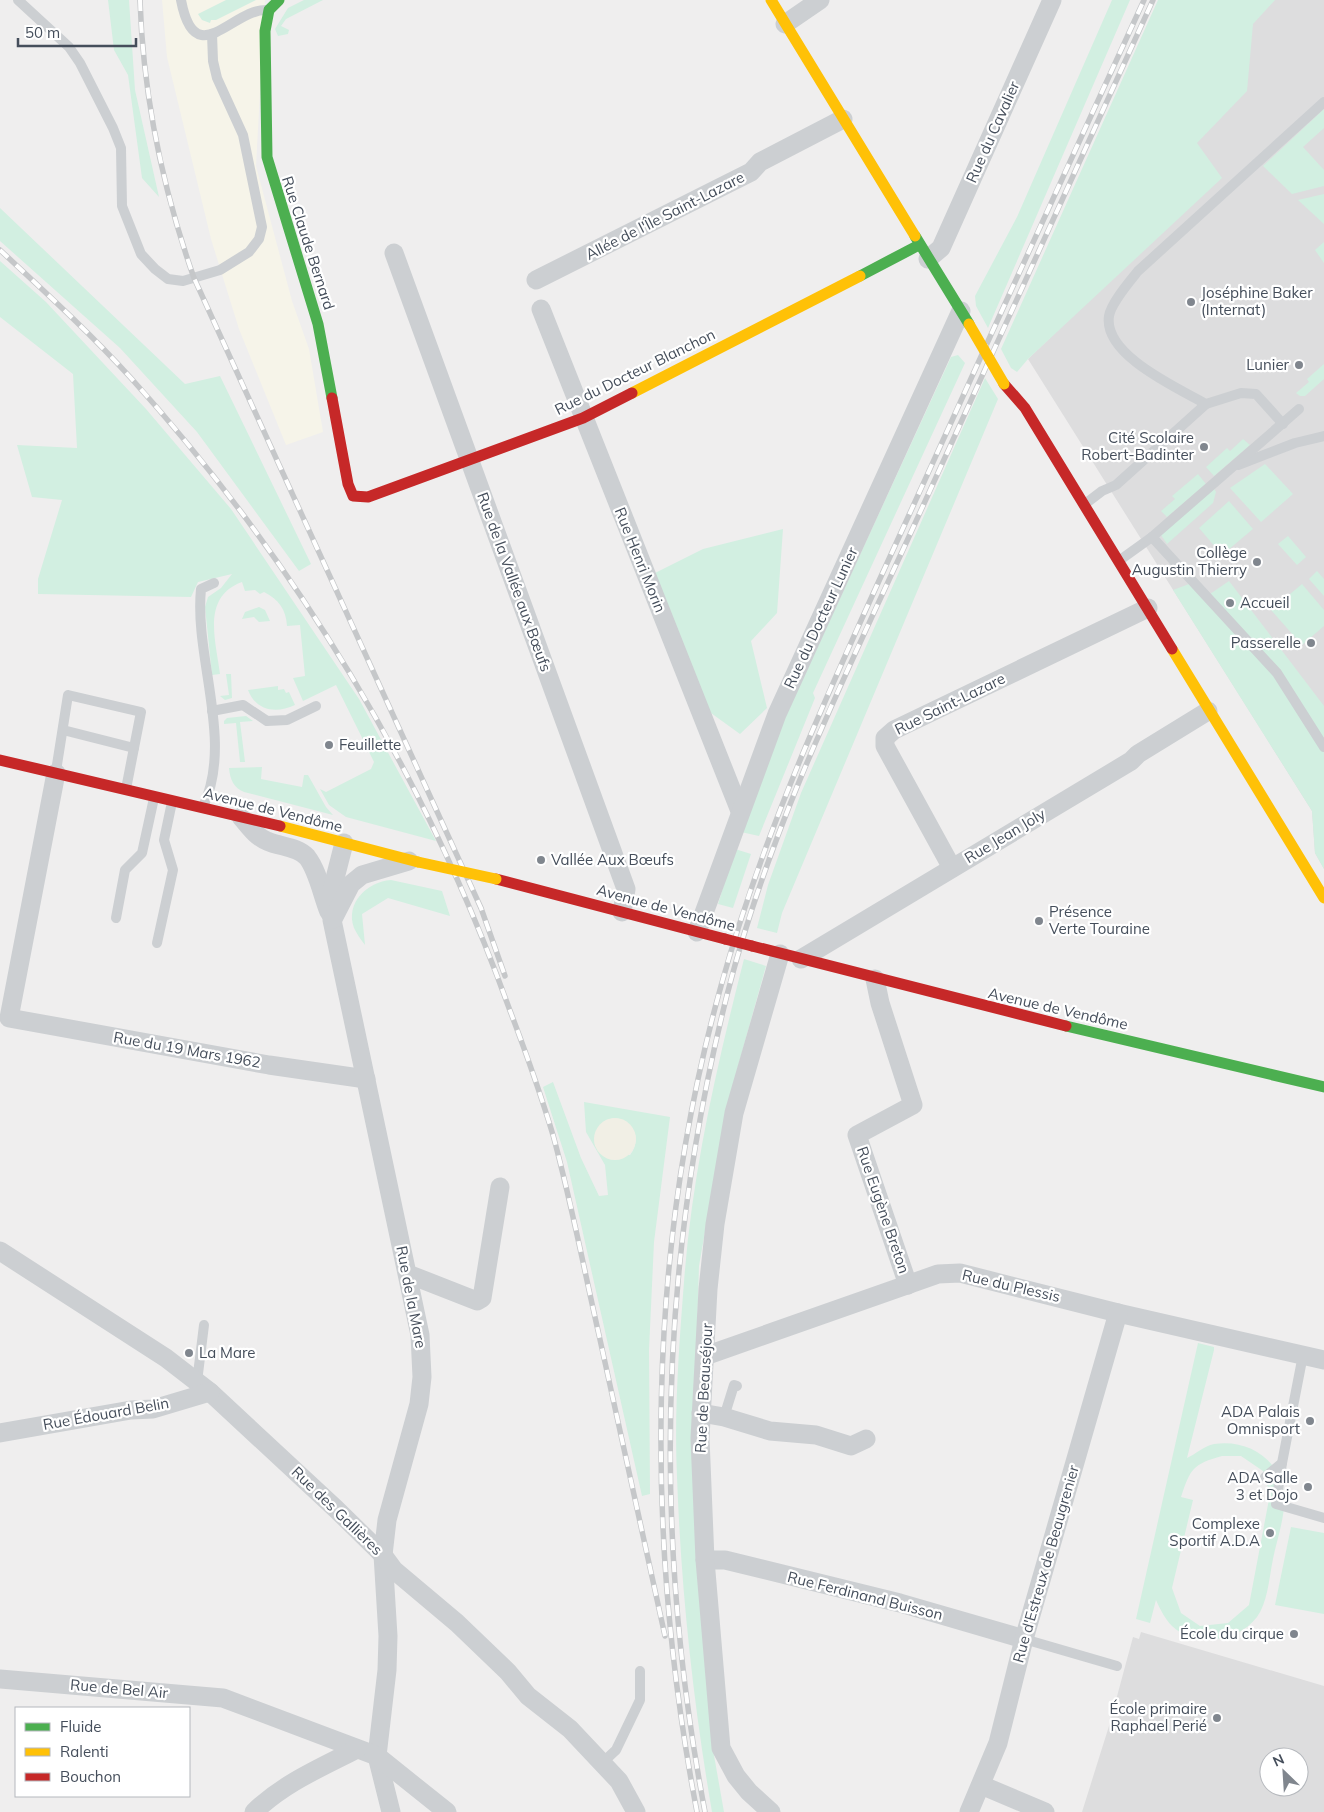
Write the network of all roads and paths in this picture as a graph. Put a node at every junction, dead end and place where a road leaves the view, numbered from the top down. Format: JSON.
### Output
{"nodes":[{"id":1,"x":18,"y":0,"type":"edge"},
{"id":2,"x":181,"y":0,"type":"edge"},
{"id":3,"x":278,"y":0,"type":"edge"},
{"id":4,"x":771,"y":0,"type":"edge"},
{"id":5,"x":820,"y":0,"type":"edge"},
{"id":6,"x":1052,"y":0,"type":"edge"},
{"id":7,"x":270,"y":10,"type":"junction"},
{"id":8,"x":785,"y":24,"type":"junction"},
{"id":9,"x":212,"y":34,"type":"junction"},
{"id":10,"x":1324,"y":102,"type":"edge"},
{"id":11,"x":843,"y":119,"type":"junction"},
{"id":12,"x":924,"y":252,"type":"junction"},
{"id":13,"x":394,"y":253,"type":"dead end"},
{"id":14,"x":536,"y":280,"type":"dead end"},
{"id":15,"x":541,"y":309,"type":"dead end"},
{"id":16,"x":965,"y":318,"type":"junction"},
{"id":17,"x":1206,"y":404,"type":"junction"},
{"id":18,"x":1299,"y":409,"type":"dead end"},
{"id":19,"x":583,"y":418,"type":"junction"},
{"id":20,"x":1283,"y":424,"type":"junction"},
{"id":21,"x":1324,"y":436,"type":"edge"},
{"id":22,"x":469,"y":461,"type":"junction"},
{"id":23,"x":1232,"y":467,"type":"junction"},
{"id":24,"x":353,"y":496,"type":"joint"},
{"id":25,"x":1084,"y":504,"type":"junction"},
{"id":26,"x":1152,"y":537,"type":"junction"},
{"id":27,"x":1119,"y":561,"type":"junction"},
{"id":28,"x":214,"y":583,"type":"dead end"},
{"id":29,"x":1148,"y":608,"type":"junction"},
{"id":30,"x":316,"y":706,"type":"dead end"},
{"id":31,"x":212,"y":711,"type":"junction"},
{"id":32,"x":1208,"y":711,"type":"junction"},
{"id":33,"x":63,"y":730,"type":"junction"},
{"id":34,"x":1324,"y":747,"type":"edge"},
{"id":35,"x":134,"y":748,"type":"junction"},
{"id":36,"x":0,"y":760,"type":"edge"},
{"id":37,"x":56,"y":773,"type":"junction"},
{"id":38,"x":126,"y":790,"type":"junction"},
{"id":39,"x":154,"y":796,"type":"junction"},
{"id":40,"x":172,"y":801,"type":"junction"},
{"id":41,"x":203,"y":808,"type":"junction"},
{"id":42,"x":740,"y":811,"type":"junction"},
{"id":43,"x":241,"y":817,"type":"junction"},
{"id":44,"x":344,"y":843,"type":"junction"},
{"id":45,"x":414,"y":862,"type":"junction"},
{"id":46,"x":952,"y":868,"type":"junction"},
{"id":47,"x":1324,"y":898,"type":"edge"},
{"id":48,"x":622,"y":912,"type":"junction"},
{"id":49,"x":116,"y":918,"type":"dead end"},
{"id":50,"x":332,"y":920,"type":"junction"},
{"id":51,"x":697,"y":932,"type":"junction"},
{"id":52,"x":157,"y":944,"type":"dead end"},
{"id":53,"x":780,"y":954,"type":"junction"},
{"id":54,"x":801,"y":960,"type":"junction"},
{"id":55,"x":875,"y":979,"type":"junction"},
{"id":56,"x":4,"y":1018,"type":"edge"},
{"id":57,"x":366,"y":1079,"type":"junction"},
{"id":58,"x":1324,"y":1087,"type":"edge"},
{"id":59,"x":500,"y":1187,"type":"dead end"},
{"id":60,"x":0,"y":1251,"type":"edge"},
{"id":61,"x":408,"y":1274,"type":"junction"},
{"id":62,"x":908,"y":1285,"type":"junction"},
{"id":63,"x":1118,"y":1313,"type":"junction"},
{"id":64,"x":204,"y":1325,"type":"dead end"},
{"id":65,"x":1303,"y":1355,"type":"junction"},
{"id":66,"x":705,"y":1356,"type":"junction"},
{"id":67,"x":1324,"y":1360,"type":"edge"},
{"id":68,"x":737,"y":1386,"type":"dead end"},
{"id":69,"x":204,"y":1387,"type":"junction"},
{"id":70,"x":700,"y":1413,"type":"junction"},
{"id":71,"x":724,"y":1417,"type":"junction"},
{"id":72,"x":0,"y":1433,"type":"edge"},
{"id":73,"x":866,"y":1439,"type":"dead end"},
{"id":74,"x":1282,"y":1462,"type":"junction"},
{"id":75,"x":1265,"y":1477,"type":"dead end"},
{"id":76,"x":1324,"y":1518,"type":"edge"},
{"id":77,"x":384,"y":1555,"type":"junction"},
{"id":78,"x":705,"y":1560,"type":"junction"},
{"id":79,"x":1024,"y":1639,"type":"junction"},
{"id":80,"x":1117,"y":1666,"type":"dead end"},
{"id":81,"x":640,"y":1671,"type":"dead end"},
{"id":82,"x":0,"y":1679,"type":"edge"},
{"id":83,"x":357,"y":1749,"type":"junction"},
{"id":84,"x":377,"y":1756,"type":"junction"},
{"id":85,"x":601,"y":1764,"type":"junction"},
{"id":86,"x":981,"y":1785,"type":"junction"},
{"id":87,"x":254,"y":1812,"type":"edge"},
{"id":88,"x":391,"y":1812,"type":"edge"},
{"id":89,"x":447,"y":1812,"type":"edge"},
{"id":90,"x":636,"y":1812,"type":"edge"},
{"id":91,"x":771,"y":1812,"type":"edge"},
{"id":92,"x":970,"y":1812,"type":"edge"},
{"id":93,"x":1045,"y":1812,"type":"edge"}],
"edges":[{"from":1,"to":9,"type":"lane"},
{"from":2,"to":9,"type":"lane"},
{"from":3,"to":7,"type":"main road","name":"Rue Claude Bernard"},
{"from":4,"to":8,"type":"main road"},
{"from":5,"to":8,"type":"street"},
{"from":6,"to":12,"type":"street","name":"Rue du Cavalier"},
{"from":7,"to":9,"type":"lane"},
{"from":7,"to":24,"type":"main road","name":"Rue Claude Bernard"},
{"from":8,"to":11,"type":"main road"},
{"from":10,"to":17,"type":"lane"},
{"from":11,"to":12,"type":"main road"},
{"from":11,"to":14,"type":"street","name":"Allée de l'Île Saint-Lazare"},
{"from":12,"to":16,"type":"main road"},
{"from":12,"to":19,"type":"main road","name":"Rue du Docteur Blanchon"},
{"from":13,"to":22,"type":"street","name":"Rue de la Vallée aux Bœufs"},
{"from":15,"to":19,"type":"street","name":"Rue Henri Morin"},
{"from":16,"to":25,"type":"main road","bridge":true},
{"from":16,"to":42,"type":"street","name":"Rue du Docteur Lunier"},
{"from":17,"to":20,"type":"lane"},
{"from":17,"to":25,"type":"lane"},
{"from":18,"to":20,"type":"lane"},
{"from":19,"to":22,"type":"main road","name":"Rue du Docteur Blanchon"},
{"from":19,"to":42,"type":"street","name":"Rue Henri Morin"},
{"from":20,"to":23,"type":"lane"},
{"from":21,"to":23,"type":"lane"},
{"from":22,"to":24,"type":"main road","name":"Rue du Docteur Blanchon"},
{"from":22,"to":48,"type":"street","name":"Rue de la Vallée aux Bœufs"},
{"from":23,"to":26,"type":"lane"},
{"from":25,"to":27,"type":"main road"},
{"from":26,"to":27,"type":"lane"},
{"from":26,"to":34,"type":"lane"},
{"from":27,"to":29,"type":"main road"},
{"from":28,"to":31,"type":"lane"},
{"from":29,"to":32,"type":"main road"},
{"from":29,"to":46,"type":"street","name":"Rue Saint-Lazare"},
{"from":30,"to":31,"type":"lane"},
{"from":31,"to":41,"type":"lane"},
{"from":32,"to":46,"type":"street","name":"Rue Jean Joly"},
{"from":32,"to":47,"type":"main road"},
{"from":33,"to":35,"type":"lane"},
{"from":33,"to":35,"type":"lane"},
{"from":33,"to":37,"type":"lane"},
{"from":35,"to":38,"type":"lane"},
{"from":36,"to":37,"type":"main road","name":"Avenue de Vendôme"},
{"from":37,"to":38,"type":"main road","name":"Avenue de Vendôme"},
{"from":37,"to":56,"type":"street","name":"Rue du 19 Mars 1962"},
{"from":38,"to":39,"type":"main road","name":"Avenue de Vendôme"},
{"from":39,"to":40,"type":"main road","name":"Avenue de Vendôme"},
{"from":39,"to":49,"type":"lane"},
{"from":40,"to":41,"type":"main road","name":"Avenue de Vendôme"},
{"from":40,"to":52,"type":"lane"},
{"from":41,"to":43,"type":"main road","name":"Avenue de Vendôme"},
{"from":42,"to":51,"type":"street","name":"Rue du Docteur Lunier"},
{"from":43,"to":44,"type":"main road","name":"Avenue de Vendôme"},
{"from":43,"to":50,"type":"street"},
{"from":44,"to":45,"type":"main road","name":"Avenue de Vendôme"},
{"from":44,"to":50,"type":"street","name":"Rue de la Mare"},
{"from":45,"to":48,"type":"main road","name":"Avenue de Vendôme","bridge":true},
{"from":45,"to":50,"type":"street"},
{"from":46,"to":54,"type":"street","name":"Rue Jean Joly"},
{"from":48,"to":51,"type":"main road","name":"Avenue de Vendôme"},
{"from":50,"to":57,"type":"street","name":"Rue de la Mare"},
{"from":51,"to":53,"type":"main road","name":"Avenue de Vendôme","bridge":true},
{"from":53,"to":54,"type":"main road","name":"Avenue de Vendôme"},
{"from":53,"to":66,"type":"street","name":"Rue de Beauséjour"},
{"from":54,"to":55,"type":"main road","name":"Avenue de Vendôme"},
{"from":55,"to":58,"type":"main road","name":"Avenue de Vendôme"},
{"from":55,"to":62,"type":"street","name":"Rue Eugène Breton"},
{"from":56,"to":57,"type":"street","name":"Rue du 19 Mars 1962"},
{"from":57,"to":61,"type":"street","name":"Rue de la Mare"},
{"from":59,"to":61,"type":"street"},
{"from":60,"to":69,"type":"street","name":"Rue des Gallières"},
{"from":61,"to":77,"type":"street","name":"Rue de la Mare"},
{"from":62,"to":63,"type":"street","name":"Rue du Plessis"},
{"from":62,"to":66,"type":"street","name":"Rue du Plessis"},
{"from":63,"to":65,"type":"street","name":"Rue du Plessis"},
{"from":63,"to":79,"type":"street","name":"Rue d'Estreux de Beaugrenier"},
{"from":64,"to":69,"type":"lane"},
{"from":65,"to":67,"type":"street","name":"Rue du Plessis"},
{"from":65,"to":74,"type":"lane"},
{"from":66,"to":70,"type":"street","name":"Rue de Beauséjour"},
{"from":68,"to":71,"type":"lane"},
{"from":69,"to":72,"type":"street","name":"Rue Édouard Belin"},
{"from":69,"to":77,"type":"street","name":"Rue des Gallières"},
{"from":70,"to":71,"type":"street"},
{"from":70,"to":78,"type":"street","name":"Rue de Beauséjour"},
{"from":71,"to":73,"type":"street"},
{"from":74,"to":75,"type":"lane"},
{"from":74,"to":76,"type":"lane"},
{"from":77,"to":84,"type":"street","name":"Rue de la Mare"},
{"from":77,"to":85,"type":"street","name":"Rue des Gallières"},
{"from":78,"to":79,"type":"street","name":"Rue Ferdinand Buisson"},
{"from":78,"to":91,"type":"street","name":"Rue de Beauséjour"},
{"from":79,"to":80,"type":"lane"},
{"from":79,"to":86,"type":"street","name":"Rue d'Estreux de Beaugrenier"},
{"from":81,"to":85,"type":"lane"},
{"from":82,"to":83,"type":"street","name":"Rue de Bel Air"},
{"from":83,"to":84,"type":"street","name":"Rue de Bel Air"},
{"from":83,"to":87,"type":"street"},
{"from":84,"to":88,"type":"street","name":"Rue de la Mare"},
{"from":84,"to":89,"type":"street","name":"Rue de Bel Air"},
{"from":85,"to":90,"type":"street","name":"Rue des Gallières"},
{"from":86,"to":92,"type":"street","name":"Rue d'Estreux de Beaugrenier"},
{"from":86,"to":93,"type":"street"}]}
